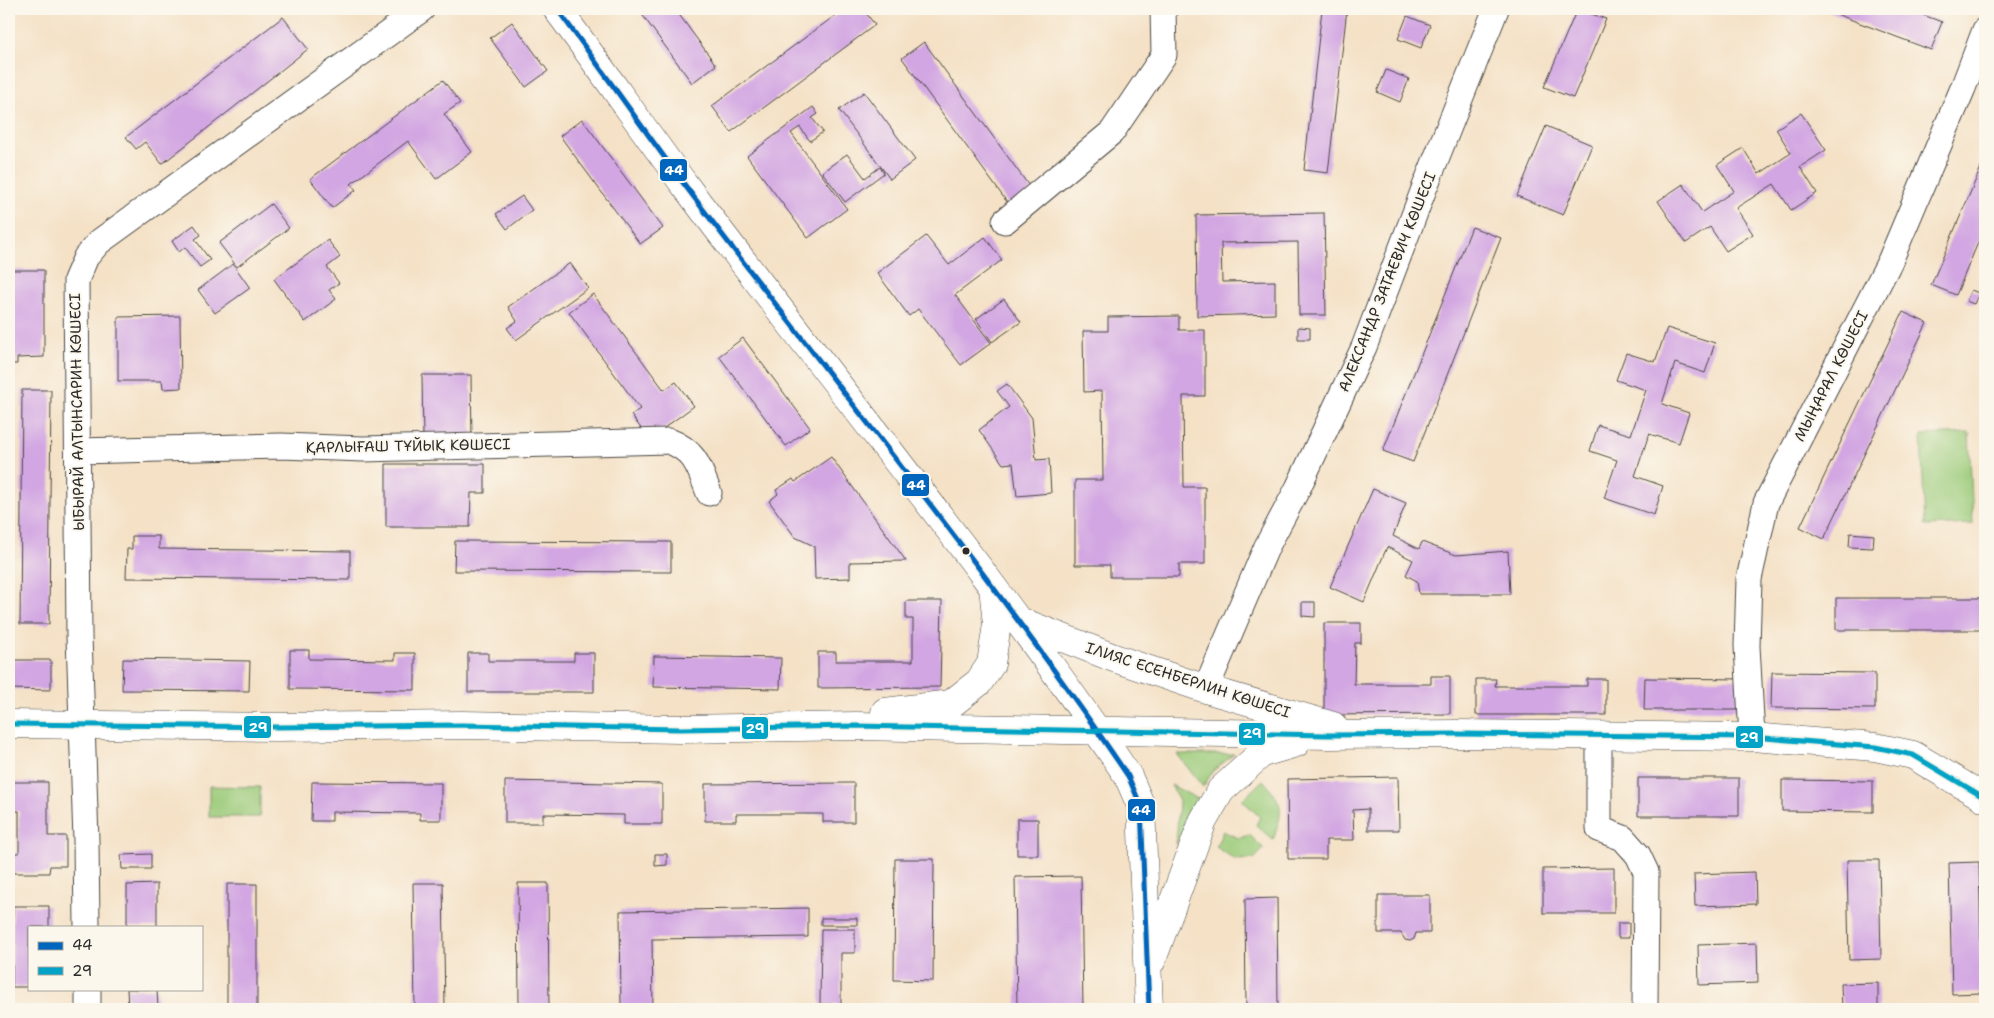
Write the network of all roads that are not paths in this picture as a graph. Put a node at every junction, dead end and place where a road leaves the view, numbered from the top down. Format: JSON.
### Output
{"nodes":[{"id":1,"x":422,"y":9,"type":"edge"},
{"id":2,"x":557,"y":9,"type":"edge"},
{"id":3,"x":1163,"y":9,"type":"edge"},
{"id":4,"x":1496,"y":9,"type":"edge"},
{"id":5,"x":1985,"y":30,"type":"edge"},
{"id":6,"x":1005,"y":221,"type":"dead end"},
{"id":7,"x":78,"y":451,"type":"junction"},
{"id":8,"x":709,"y":493,"type":"dead end"},
{"id":9,"x":993,"y":585,"type":"junction"},
{"id":10,"x":1017,"y":620,"type":"junction"},
{"id":11,"x":1206,"y":689,"type":"junction"},
{"id":12,"x":9,"y":724,"type":"edge"},
{"id":13,"x":82,"y":725,"type":"junction"},
{"id":14,"x":807,"y":726,"type":"junction"},
{"id":15,"x":1097,"y":731,"type":"junction"},
{"id":16,"x":1361,"y":734,"type":"junction"},
{"id":17,"x":1328,"y":735,"type":"junction"},
{"id":18,"x":1599,"y":735,"type":"junction"},
{"id":19,"x":1752,"y":737,"type":"junction"},
{"id":20,"x":1985,"y":798,"type":"edge"},
{"id":21,"x":87,"y":926,"type":"edge"},
{"id":22,"x":1148,"y":973,"type":"junction"},
{"id":23,"x":88,"y":990,"type":"edge"},
{"id":24,"x":88,"y":1009,"type":"edge"},
{"id":25,"x":1149,"y":1009,"type":"edge"},
{"id":26,"x":1645,"y":1009,"type":"edge"}],
"edges":[{"from":1,"to":7,"type":"street","name":"ЫБЫРАЙ АЛТЫНСАРИН КӨШЕСІ"},
{"from":2,"to":9,"type":"main road"},
{"from":3,"to":6,"type":"street"},
{"from":4,"to":11,"type":"street","name":"АЛЕКСАНДР ЗАТАЕВИЧ КӨШЕСІ"},
{"from":5,"to":19,"type":"street","name":"МЫҢАРАЛ КӨШЕСІ"},
{"from":7,"to":8,"type":"street","name":"ҚАРЛЫҒАШ ТҰЙЫҚ КӨШЕСІ"},
{"from":7,"to":13,"type":"street","name":"ЫБЫРАЙ АЛТЫНСАРИН КӨШЕСІ"},
{"from":9,"to":10,"type":"main road"},
{"from":9,"to":14,"type":"main road"},
{"from":10,"to":11,"type":"main road","name":"ІЛИЯС ЕСЕНБЕРЛИН КӨШЕСІ"},
{"from":10,"to":15,"type":"main road"},
{"from":11,"to":16,"type":"main road","name":"ІЛИЯС ЕСЕНБЕРЛИН КӨШЕСІ"},
{"from":12,"to":13,"type":"main road"},
{"from":13,"to":14,"type":"main road"},
{"from":13,"to":21,"type":"street","name":"ЫБЫРАЙ АЛТЫНСАРИН КӨШЕСІ"},
{"from":14,"to":15,"type":"main road"},
{"from":15,"to":17,"type":"main road"},
{"from":15,"to":22,"type":"main road"},
{"from":16,"to":17,"type":"main road"},
{"from":16,"to":18,"type":"main road"},
{"from":17,"to":22,"type":"main road"},
{"from":18,"to":19,"type":"main road"},
{"from":18,"to":26,"type":"street"},
{"from":19,"to":20,"type":"main road"},
{"from":22,"to":25,"type":"main road"},
{"from":23,"to":24,"type":"street"}]}
